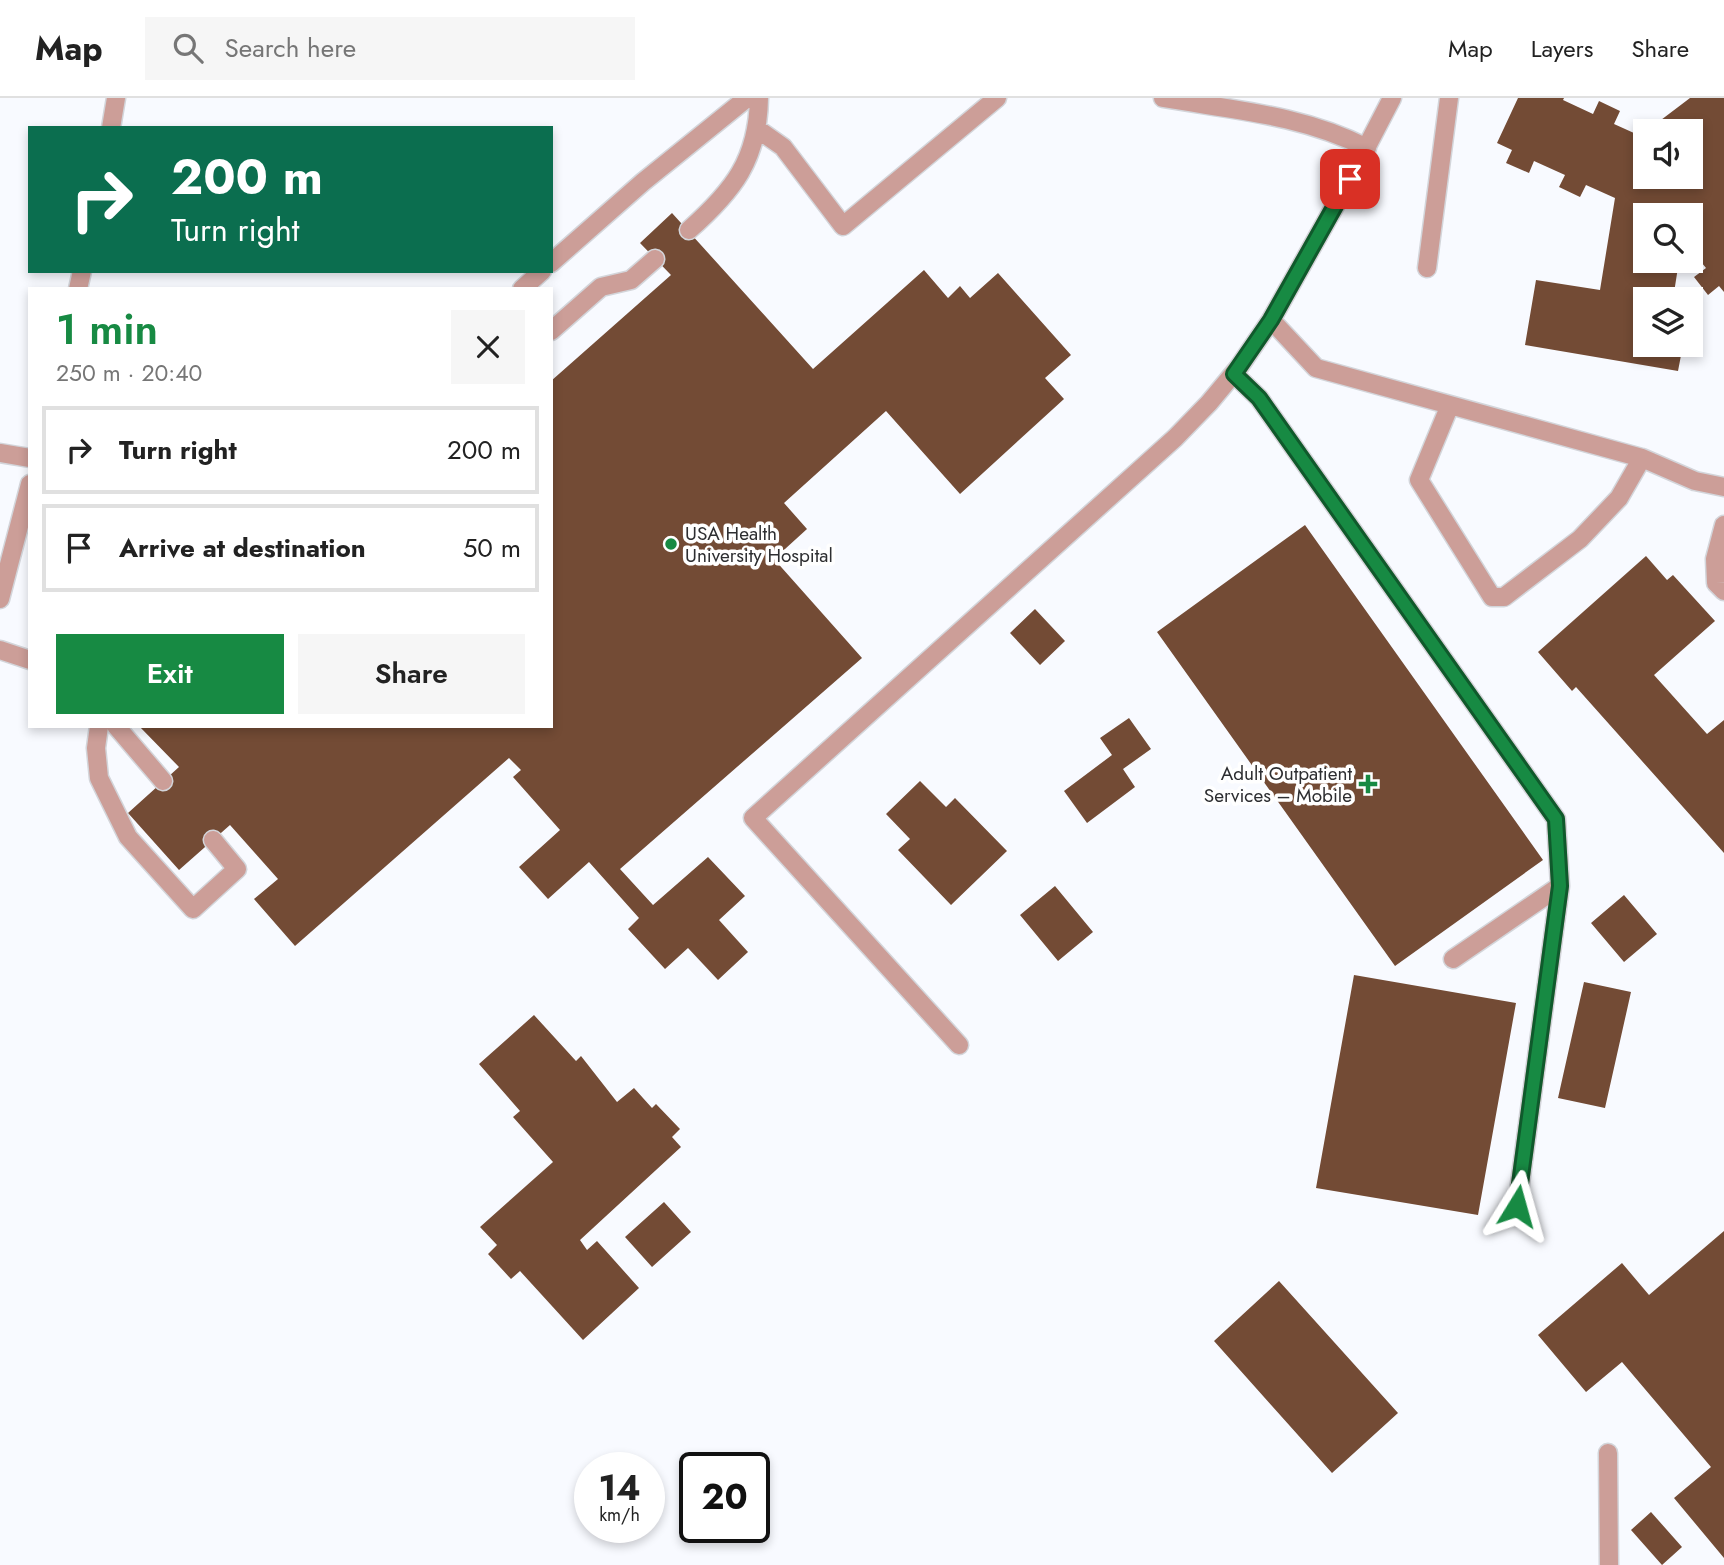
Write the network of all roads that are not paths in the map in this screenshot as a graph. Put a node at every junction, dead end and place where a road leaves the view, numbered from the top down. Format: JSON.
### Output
{"nodes":[{"id":1,"x":116,"y":98,"type":"edge"},
{"id":2,"x":747,"y":98,"type":"edge"},
{"id":3,"x":759,"y":98,"type":"edge"},
{"id":4,"x":997,"y":98,"type":"edge"},
{"id":5,"x":1163,"y":98,"type":"edge"},
{"id":6,"x":1392,"y":98,"type":"edge"},
{"id":7,"x":1449,"y":98,"type":"edge"},
{"id":8,"x":111,"y":126,"type":"edge"},
{"id":9,"x":756,"y":128,"type":"junction"},
{"id":10,"x":1367,"y":148,"type":"junction"},
{"id":11,"x":689,"y":230,"type":"dead end"},
{"id":12,"x":655,"y":259,"type":"dead end"},
{"id":13,"x":553,"y":261,"type":"edge"},
{"id":14,"x":1427,"y":268,"type":"dead end"},
{"id":15,"x":540,"y":273,"type":"edge"},
{"id":16,"x":524,"y":287,"type":"edge"},
{"id":17,"x":1271,"y":320,"type":"junction"},
{"id":18,"x":553,"y":329,"type":"edge"},
{"id":19,"x":1234,"y":374,"type":"junction"},
{"id":20,"x":1450,"y":405,"type":"junction"},
{"id":21,"x":0,"y":453,"type":"edge"},
{"id":22,"x":28,"y":458,"type":"edge"},
{"id":23,"x":1642,"y":458,"type":"junction"},
{"id":24,"x":1724,"y":487,"type":"edge"},
{"id":25,"x":28,"y":492,"type":"edge"},
{"id":26,"x":1724,"y":525,"type":"edge"},
{"id":27,"x":1724,"y":591,"type":"edge"},
{"id":28,"x":0,"y":599,"type":"edge"},
{"id":29,"x":0,"y":650,"type":"edge"},
{"id":30,"x":28,"y":659,"type":"edge"},
{"id":31,"x":99,"y":728,"type":"edge"},
{"id":32,"x":118,"y":728,"type":"edge"},
{"id":33,"x":163,"y":781,"type":"dead end"},
{"id":34,"x":213,"y":840,"type":"dead end"},
{"id":35,"x":1560,"y":886,"type":"junction"},
{"id":36,"x":1453,"y":959,"type":"dead end"},
{"id":37,"x":959,"y":1045,"type":"dead end"},
{"id":38,"x":1517,"y":1206,"type":"dead end"},
{"id":39,"x":1608,"y":1452,"type":"dead end"},
{"id":40,"x":1609,"y":1565,"type":"edge"}],
"edges":[{"from":1,"to":8,"type":"street"},
{"from":2,"to":13,"type":"street"},
{"from":3,"to":9,"type":"street"},
{"from":4,"to":9,"type":"street"},
{"from":5,"to":10,"type":"street"},
{"from":6,"to":10,"type":"street"},
{"from":7,"to":14,"type":"street"},
{"from":9,"to":11,"type":"street"},
{"from":10,"to":17,"type":"street"},
{"from":12,"to":18,"type":"street"},
{"from":15,"to":16,"type":"street"},
{"from":17,"to":19,"type":"street"},
{"from":17,"to":20,"type":"street"},
{"from":19,"to":35,"type":"street"},
{"from":19,"to":37,"type":"street"},
{"from":20,"to":23,"type":"street"},
{"from":20,"to":23,"type":"street"},
{"from":21,"to":22,"type":"street"},
{"from":23,"to":24,"type":"street"},
{"from":25,"to":28,"type":"street"},
{"from":26,"to":27,"type":"street"},
{"from":29,"to":30,"type":"street"},
{"from":31,"to":34,"type":"street"},
{"from":32,"to":33,"type":"street"},
{"from":35,"to":36,"type":"street"},
{"from":35,"to":38,"type":"street"},
{"from":39,"to":40,"type":"street"}]}
